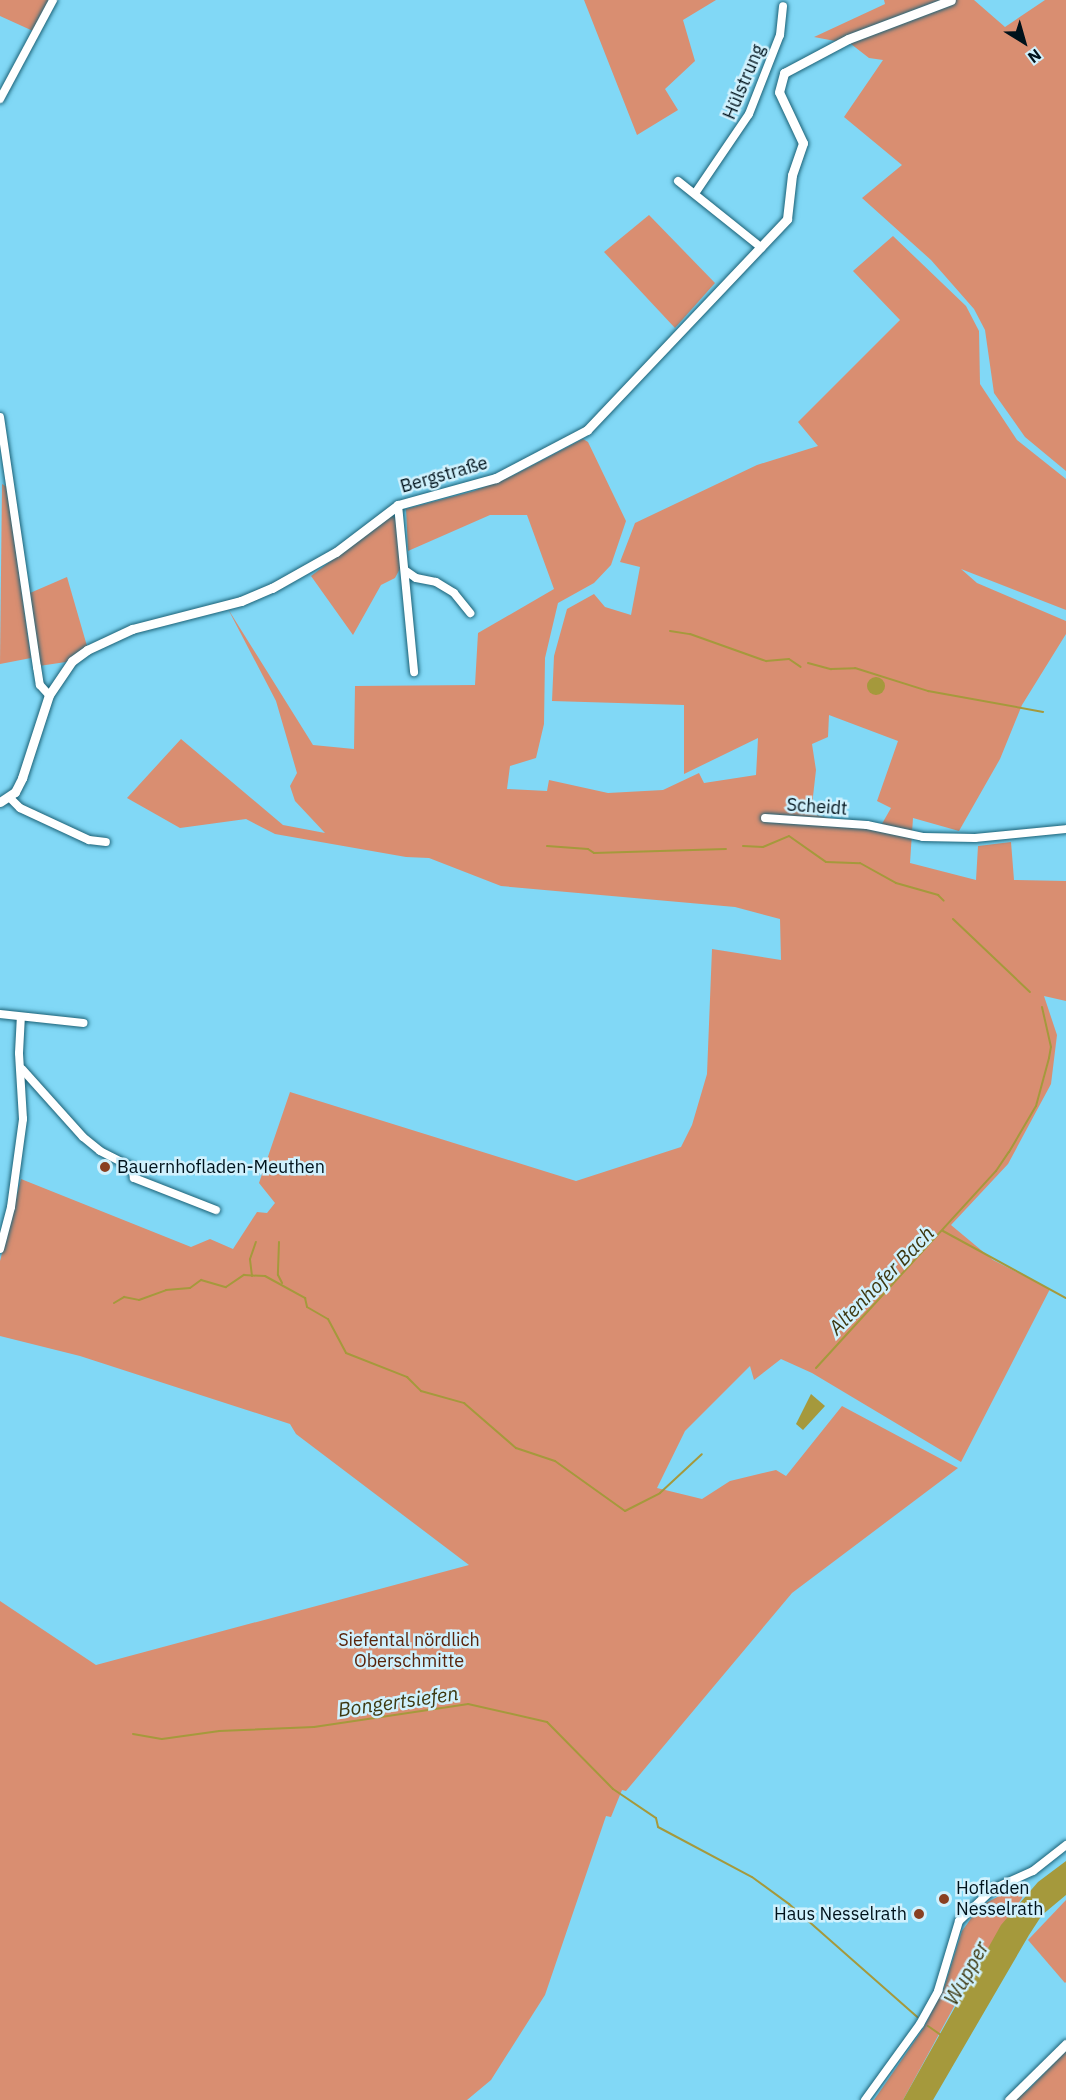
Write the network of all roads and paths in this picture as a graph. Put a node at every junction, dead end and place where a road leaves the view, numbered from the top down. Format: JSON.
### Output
{"nodes":[{"id":1,"x":53,"y":0,"type":"edge"},
{"id":2,"x":951,"y":0,"type":"edge"},
{"id":3,"x":783,"y":6,"type":"dead end"},
{"id":4,"x":0,"y":99,"type":"edge"},
{"id":5,"x":678,"y":181,"type":"dead end"},
{"id":6,"x":696,"y":192,"type":"junction"},
{"id":7,"x":762,"y":248,"type":"junction"},
{"id":8,"x":0,"y":417,"type":"edge"},
{"id":9,"x":3,"y":455,"type":"edge"},
{"id":10,"x":398,"y":505,"type":"junction"},
{"id":11,"x":406,"y":571,"type":"junction"},
{"id":12,"x":470,"y":613,"type":"dead end"},
{"id":13,"x":414,"y":672,"type":"dead end"},
{"id":14,"x":49,"y":695,"type":"junction"},
{"id":15,"x":10,"y":798,"type":"junction"},
{"id":16,"x":0,"y":802,"type":"edge"},
{"id":17,"x":765,"y":818,"type":"dead end"},
{"id":18,"x":1066,"y":829,"type":"edge"},
{"id":19,"x":106,"y":842,"type":"dead end"},
{"id":20,"x":0,"y":1014,"type":"edge"},
{"id":21,"x":21,"y":1018,"type":"junction"},
{"id":22,"x":84,"y":1023,"type":"dead end"},
{"id":23,"x":22,"y":1069,"type":"junction"},
{"id":24,"x":216,"y":1210,"type":"dead end"},
{"id":25,"x":0,"y":1249,"type":"edge"},
{"id":26,"x":1066,"y":1845,"type":"edge"},
{"id":27,"x":1066,"y":2043,"type":"edge"},
{"id":28,"x":865,"y":2100,"type":"edge"},
{"id":29,"x":1009,"y":2100,"type":"edge"}],
"edges":[{"from":1,"to":4,"type":"street"},
{"from":2,"to":7,"type":"street","name":"Bergstraße"},
{"from":3,"to":6,"type":"street","name":"Hülstrung"},
{"from":5,"to":6,"type":"street"},
{"from":6,"to":7,"type":"street"},
{"from":7,"to":10,"type":"street","name":"Bergstraße"},
{"from":8,"to":9,"type":"street"},
{"from":9,"to":14,"type":"street"},
{"from":10,"to":11,"type":"street"},
{"from":10,"to":14,"type":"street","name":"Bergstraße"},
{"from":11,"to":12,"type":"street"},
{"from":11,"to":13,"type":"street"},
{"from":14,"to":15,"type":"street","name":"Bergstraße"},
{"from":15,"to":16,"type":"street"},
{"from":15,"to":19,"type":"street"},
{"from":17,"to":18,"type":"street","name":"Scheidt"},
{"from":20,"to":21,"type":"street"},
{"from":21,"to":22,"type":"street"},
{"from":21,"to":23,"type":"street"},
{"from":23,"to":24,"type":"street"},
{"from":23,"to":25,"type":"street"},
{"from":26,"to":28,"type":"street"},
{"from":27,"to":29,"type":"street"}]}
